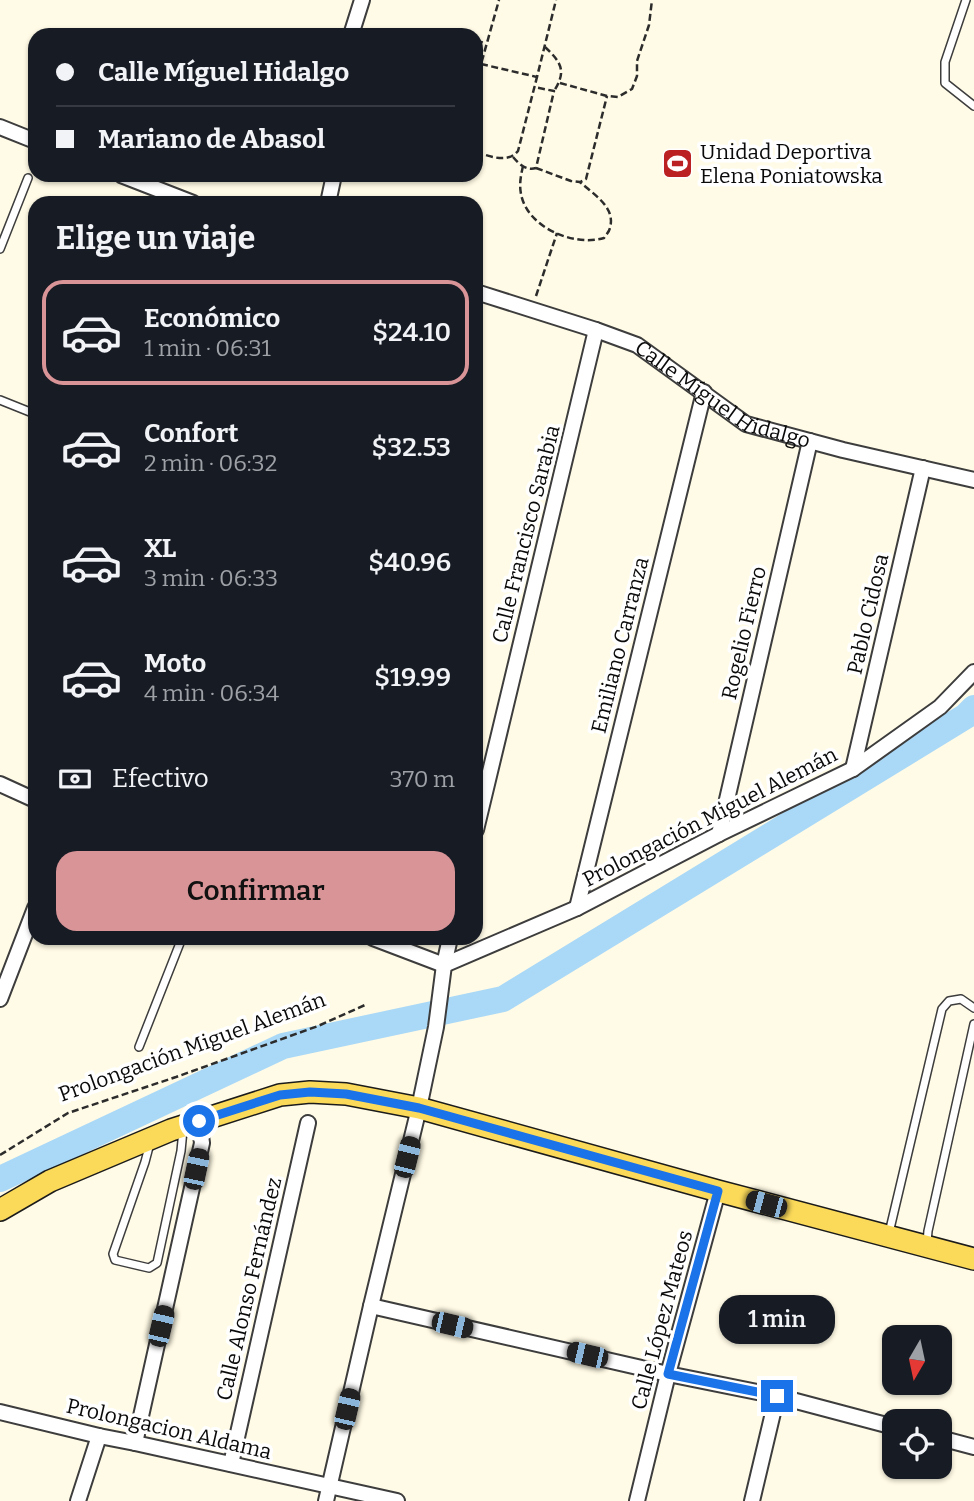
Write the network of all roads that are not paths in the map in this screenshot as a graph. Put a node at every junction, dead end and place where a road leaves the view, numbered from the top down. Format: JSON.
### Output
{"nodes":[{"id":1,"x":362,"y":0,"type":"edge"},
{"id":2,"x":966,"y":0,"type":"edge"},
{"id":3,"x":353,"y":28,"type":"edge"},
{"id":4,"x":974,"y":106,"type":"edge"},
{"id":5,"x":0,"y":127,"type":"edge"},
{"id":6,"x":28,"y":138,"type":"edge"},
{"id":7,"x":28,"y":178,"type":"dead end"},
{"id":8,"x":139,"y":182,"type":"edge"},
{"id":9,"x":175,"y":196,"type":"edge"},
{"id":10,"x":0,"y":248,"type":"edge"},
{"id":11,"x":483,"y":294,"type":"edge"},
{"id":12,"x":596,"y":330,"type":"junction"},
{"id":13,"x":704,"y":393,"type":"junction"},
{"id":14,"x":0,"y":400,"type":"edge"},
{"id":15,"x":28,"y":411,"type":"edge"},
{"id":16,"x":810,"y":441,"type":"junction"},
{"id":17,"x":923,"y":468,"type":"junction"},
{"id":18,"x":974,"y":480,"type":"edge"},
{"id":19,"x":974,"y":672,"type":"edge"},
{"id":20,"x":853,"y":769,"type":"junction"},
{"id":21,"x":0,"y":784,"type":"edge"},
{"id":22,"x":28,"y":797,"type":"edge"},
{"id":23,"x":483,"y":801,"type":"edge"},
{"id":24,"x":719,"y":834,"type":"junction"},
{"id":25,"x":577,"y":908,"type":"junction"},
{"id":26,"x":28,"y":926,"type":"edge"},
{"id":27,"x":179,"y":945,"type":"edge"},
{"id":28,"x":391,"y":945,"type":"edge"},
{"id":29,"x":448,"y":945,"type":"edge"},
{"id":30,"x":444,"y":965,"type":"junction"},
{"id":31,"x":0,"y":999,"type":"edge"},
{"id":32,"x":974,"y":1008,"type":"edge"},
{"id":33,"x":974,"y":1024,"type":"edge"},
{"id":34,"x":139,"y":1047,"type":"dead end"},
{"id":35,"x":419,"y":1108,"type":"junction"},
{"id":36,"x":308,"y":1123,"type":"dead end"},
{"id":37,"x":191,"y":1124,"type":"junction"},
{"id":38,"x":151,"y":1138,"type":"junction"},
{"id":39,"x":718,"y":1191,"type":"junction"},
{"id":40,"x":0,"y":1210,"type":"edge"},
{"id":41,"x":888,"y":1236,"type":"junction"},
{"id":42,"x":927,"y":1247,"type":"junction"},
{"id":43,"x":974,"y":1259,"type":"edge"},
{"id":44,"x":371,"y":1306,"type":"junction"},
{"id":45,"x":668,"y":1374,"type":"junction"},
{"id":46,"x":777,"y":1396,"type":"junction"},
{"id":47,"x":0,"y":1412,"type":"edge"},
{"id":48,"x":882,"y":1424,"type":"edge"},
{"id":49,"x":99,"y":1436,"type":"junction"},
{"id":50,"x":952,"y":1441,"type":"edge"},
{"id":51,"x":135,"y":1443,"type":"junction"},
{"id":52,"x":974,"y":1447,"type":"edge"},
{"id":53,"x":231,"y":1464,"type":"junction"},
{"id":54,"x":328,"y":1494,"type":"edge"},
{"id":55,"x":78,"y":1501,"type":"edge"},
{"id":56,"x":397,"y":1501,"type":"edge"},
{"id":57,"x":637,"y":1501,"type":"edge"},
{"id":58,"x":752,"y":1501,"type":"edge"}],
"edges":[{"from":1,"to":3,"type":"street"},
{"from":2,"to":4,"type":"lane"},
{"from":5,"to":6,"type":"street"},
{"from":7,"to":10,"type":"lane"},
{"from":8,"to":9,"type":"street"},
{"from":11,"to":12,"type":"street","name":"Calle Míguel Hidalgo"},
{"from":12,"to":13,"type":"street","name":"Calle Míguel Hidalgo"},
{"from":12,"to":23,"type":"street","name":"Calle Francisco Sarabia"},
{"from":13,"to":16,"type":"street","name":"Calle Míguel Hidalgo"},
{"from":13,"to":25,"type":"street","name":"Emiliano Carranza"},
{"from":14,"to":15,"type":"lane"},
{"from":16,"to":17,"type":"street","name":"Calle Míguel Hidalgo"},
{"from":16,"to":24,"type":"street","name":"Rogelio Fierro"},
{"from":17,"to":18,"type":"street","name":"Calle Míguel Hidalgo"},
{"from":17,"to":20,"type":"street","name":"Pablo Cidosa"},
{"from":19,"to":20,"type":"street","name":"Prolongación Miguel Alemán"},
{"from":20,"to":24,"type":"street","name":"Prolongación Miguel Alemán"},
{"from":21,"to":22,"type":"street"},
{"from":24,"to":25,"type":"street","name":"Prolongación Miguel Alemán"},
{"from":25,"to":30,"type":"street","name":"Prolongación Miguel Alemán"},
{"from":26,"to":31,"type":"street"},
{"from":27,"to":34,"type":"lane"},
{"from":28,"to":30,"type":"street"},
{"from":29,"to":30,"type":"street"},
{"from":30,"to":35,"type":"street"},
{"from":32,"to":41,"type":"lane"},
{"from":33,"to":42,"type":"lane"},
{"from":35,"to":37,"type":"main road"},
{"from":35,"to":39,"type":"main road"},
{"from":35,"to":44,"type":"street"},
{"from":36,"to":53,"type":"street","name":"Calle Alonso Fernández"},
{"from":37,"to":38,"type":"main road"},
{"from":37,"to":38,"type":"lane"},
{"from":37,"to":51,"type":"street"},
{"from":38,"to":40,"type":"main road"},
{"from":39,"to":41,"type":"main road"},
{"from":39,"to":45,"type":"street","name":"Calle López Mateos"},
{"from":41,"to":42,"type":"main road"},
{"from":42,"to":43,"type":"main road"},
{"from":44,"to":45,"type":"street"},
{"from":44,"to":54,"type":"street"},
{"from":45,"to":46,"type":"street"},
{"from":45,"to":57,"type":"street","name":"Calle López Mateos"},
{"from":46,"to":48,"type":"street"},
{"from":46,"to":58,"type":"street"},
{"from":47,"to":49,"type":"street","name":"Prolongacion Aldama"},
{"from":49,"to":51,"type":"street","name":"Prolongacion Aldama"},
{"from":49,"to":55,"type":"street"},
{"from":50,"to":52,"type":"street"},
{"from":51,"to":53,"type":"street","name":"Prolongacion Aldama"},
{"from":53,"to":54,"type":"street","name":"Prolongacion Aldama"},
{"from":54,"to":56,"type":"street","name":"Prolongacion Aldama"}]}
